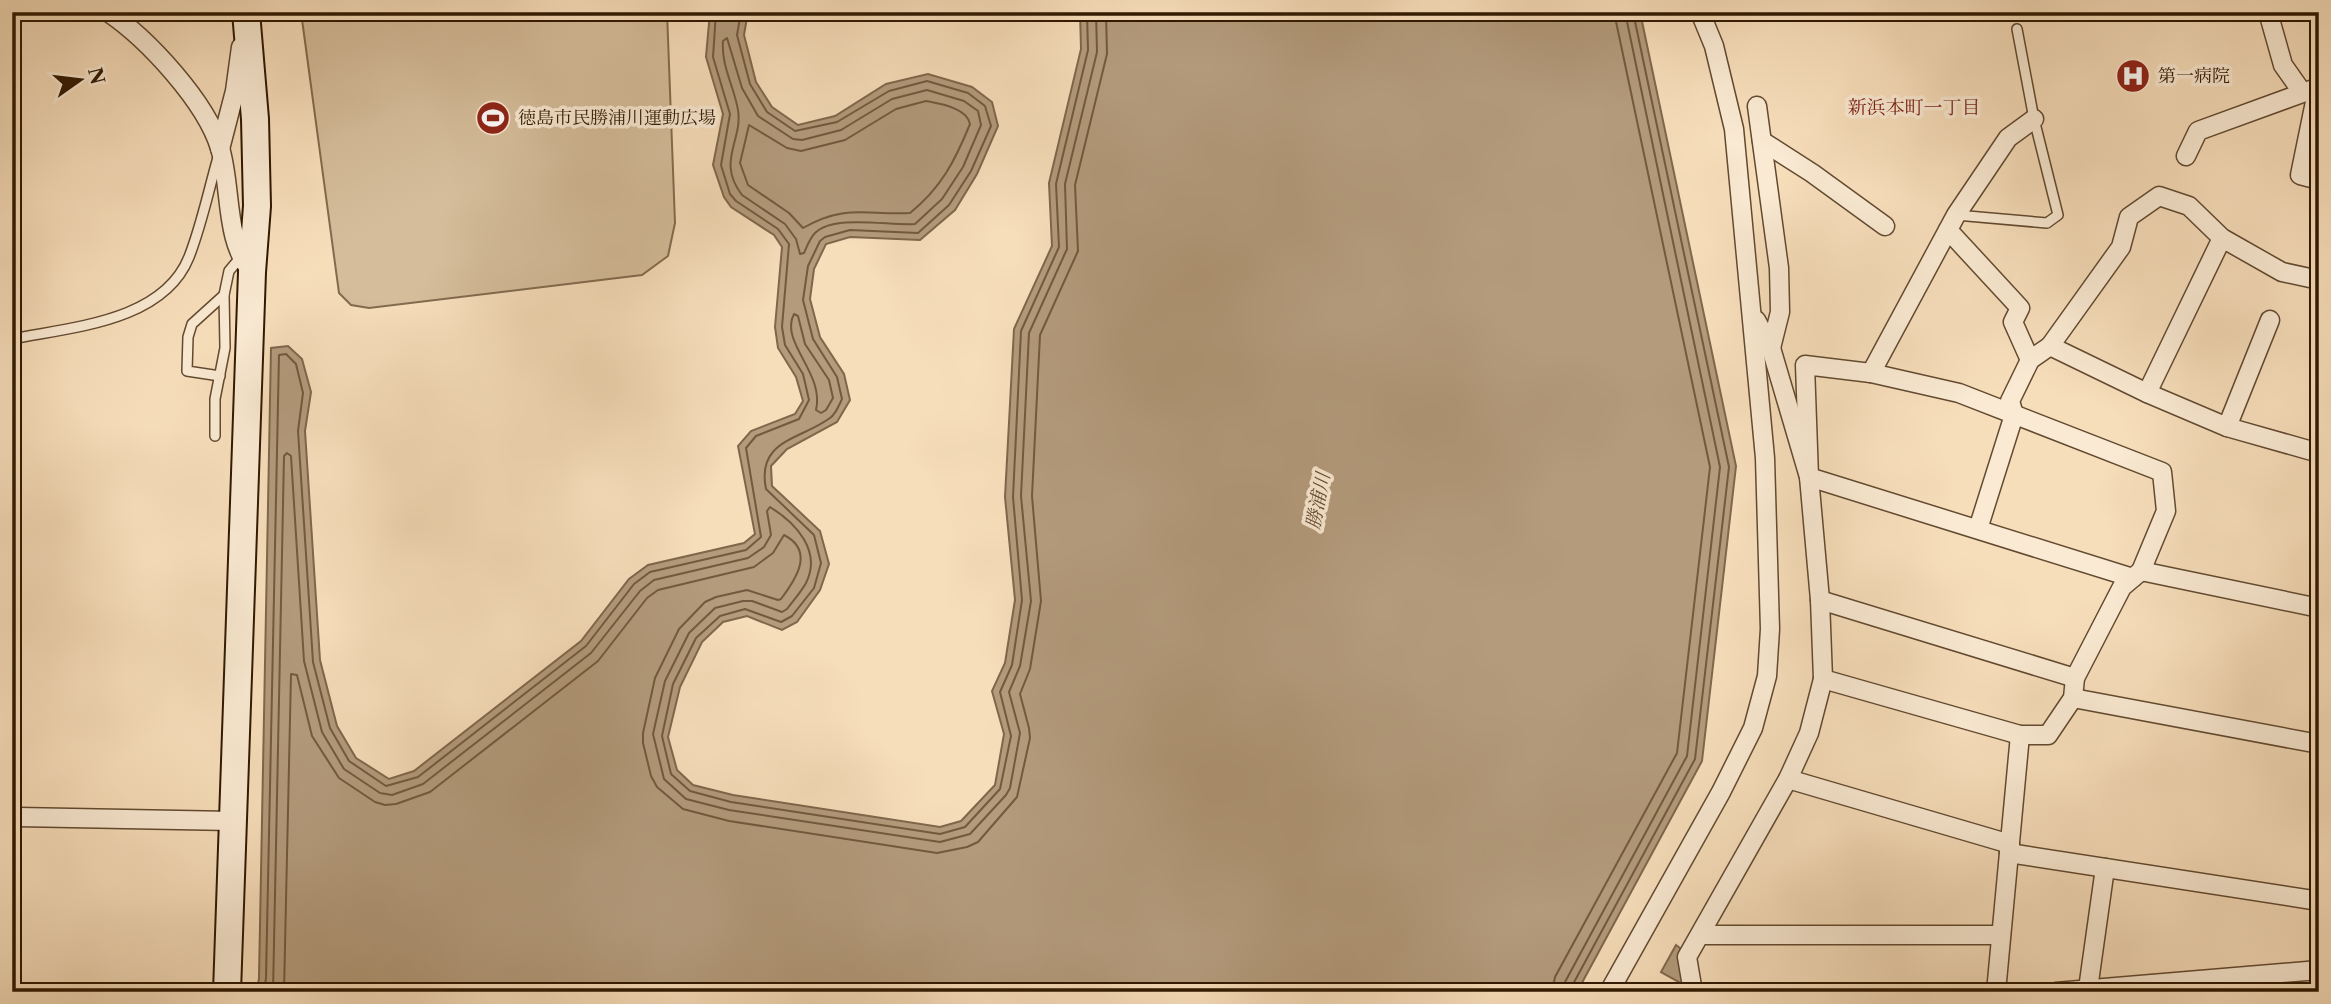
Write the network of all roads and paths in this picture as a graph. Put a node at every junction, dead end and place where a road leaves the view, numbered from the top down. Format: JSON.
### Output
{"nodes":[{"id":1,"x":108,"y":12,"type":"edge"},
{"id":2,"x":1700,"y":12,"type":"edge"},
{"id":3,"x":2268,"y":12,"type":"edge"},
{"id":4,"x":247,"y":22,"type":"edge"},
{"id":5,"x":2017,"y":29,"type":"dead end"},
{"id":6,"x":2313,"y":89,"type":"edge"},
{"id":7,"x":1756,"y":106,"type":"dead end"},
{"id":8,"x":2034,"y":118,"type":"junction"},
{"id":9,"x":1762,"y":141,"type":"junction"},
{"id":10,"x":220,"y":149,"type":"junction"},
{"id":11,"x":2186,"y":156,"type":"dead end"},
{"id":12,"x":2319,"y":180,"type":"edge"},
{"id":13,"x":1952,"y":222,"type":"junction"},
{"id":14,"x":1885,"y":226,"type":"dead end"},
{"id":15,"x":2221,"y":238,"type":"junction"},
{"id":16,"x":246,"y":265,"type":"junction"},
{"id":17,"x":2319,"y":280,"type":"edge"},
{"id":18,"x":224,"y":295,"type":"junction"},
{"id":19,"x":1751,"y":311,"type":"junction"},
{"id":20,"x":2270,"y":320,"type":"dead end"},
{"id":21,"x":12,"y":340,"type":"edge"},
{"id":22,"x":2050,"y":346,"type":"junction"},
{"id":23,"x":1771,"y":348,"type":"junction"},
{"id":24,"x":2030,"y":360,"type":"junction"},
{"id":25,"x":1871,"y":373,"type":"junction"},
{"id":26,"x":220,"y":376,"type":"junction"},
{"id":27,"x":2147,"y":393,"type":"junction"},
{"id":28,"x":2014,"y":415,"type":"junction"},
{"id":29,"x":2227,"y":427,"type":"junction"},
{"id":30,"x":215,"y":436,"type":"dead end"},
{"id":31,"x":2319,"y":453,"type":"edge"},
{"id":32,"x":1809,"y":477,"type":"junction"},
{"id":33,"x":1978,"y":528,"type":"junction"},
{"id":34,"x":2137,"y":575,"type":"junction"},
{"id":35,"x":1820,"y":600,"type":"junction"},
{"id":36,"x":2319,"y":608,"type":"edge"},
{"id":37,"x":2075,"y":678,"type":"junction"},
{"id":38,"x":1823,"y":679,"type":"junction"},
{"id":39,"x":2073,"y":698,"type":"junction"},
{"id":40,"x":2020,"y":735,"type":"junction"},
{"id":41,"x":2319,"y":744,"type":"edge"},
{"id":42,"x":1788,"y":779,"type":"junction"},
{"id":43,"x":15,"y":817,"type":"edge"},
{"id":44,"x":232,"y":821,"type":"junction"},
{"id":45,"x":2010,"y":849,"type":"junction"},
{"id":46,"x":2105,"y":868,"type":"junction"},
{"id":47,"x":2319,"y":901,"type":"edge"},
{"id":48,"x":1700,"y":934,"type":"junction"},
{"id":49,"x":2001,"y":935,"type":"junction"},
{"id":50,"x":2319,"y":970,"type":"edge"},
{"id":51,"x":2088,"y":989,"type":"junction"},
{"id":52,"x":227,"y":992,"type":"edge"},
{"id":53,"x":1609,"y":992,"type":"edge"},
{"id":54,"x":1693,"y":992,"type":"edge"},
{"id":55,"x":1996,"y":992,"type":"edge"},
{"id":56,"x":2056,"y":992,"type":"edge"}],
"edges":[{"from":1,"to":10,"type":"street"},
{"from":2,"to":19,"type":"street"},
{"from":3,"to":6,"type":"street"},
{"from":4,"to":10,"type":"street"},
{"from":4,"to":16,"type":"street"},
{"from":5,"to":8,"type":"lane"},
{"from":6,"to":11,"type":"street"},
{"from":6,"to":12,"type":"street"},
{"from":7,"to":9,"type":"street"},
{"from":8,"to":13,"type":"street"},
{"from":8,"to":13,"type":"lane"},
{"from":9,"to":14,"type":"street"},
{"from":9,"to":23,"type":"street"},
{"from":10,"to":16,"type":"street"},
{"from":10,"to":21,"type":"lane"},
{"from":13,"to":24,"type":"street"},
{"from":13,"to":25,"type":"street"},
{"from":15,"to":17,"type":"street"},
{"from":15,"to":22,"type":"street"},
{"from":15,"to":27,"type":"street"},
{"from":16,"to":18,"type":"lane"},
{"from":16,"to":44,"type":"street"},
{"from":18,"to":26,"type":"lane"},
{"from":18,"to":26,"type":"lane"},
{"from":19,"to":23,"type":"street"},
{"from":19,"to":53,"type":"street"},
{"from":20,"to":29,"type":"street"},
{"from":22,"to":24,"type":"street"},
{"from":22,"to":27,"type":"street"},
{"from":23,"to":32,"type":"street"},
{"from":24,"to":28,"type":"street"},
{"from":25,"to":28,"type":"street"},
{"from":25,"to":32,"type":"street"},
{"from":26,"to":30,"type":"lane"},
{"from":27,"to":29,"type":"street"},
{"from":28,"to":33,"type":"street"},
{"from":28,"to":34,"type":"street"},
{"from":29,"to":31,"type":"street"},
{"from":32,"to":33,"type":"street"},
{"from":32,"to":35,"type":"street"},
{"from":33,"to":34,"type":"street"},
{"from":34,"to":36,"type":"street"},
{"from":34,"to":37,"type":"street"},
{"from":35,"to":37,"type":"street"},
{"from":35,"to":38,"type":"street"},
{"from":37,"to":39,"type":"street"},
{"from":38,"to":40,"type":"street"},
{"from":38,"to":42,"type":"street"},
{"from":39,"to":40,"type":"street"},
{"from":39,"to":41,"type":"street"},
{"from":40,"to":45,"type":"street"},
{"from":42,"to":45,"type":"street"},
{"from":42,"to":48,"type":"street"},
{"from":43,"to":44,"type":"street"},
{"from":44,"to":52,"type":"street"},
{"from":45,"to":46,"type":"street"},
{"from":45,"to":49,"type":"street"},
{"from":46,"to":47,"type":"street"},
{"from":46,"to":51,"type":"street"},
{"from":48,"to":49,"type":"street"},
{"from":48,"to":54,"type":"street"},
{"from":49,"to":55,"type":"street"},
{"from":50,"to":51,"type":"street"},
{"from":51,"to":56,"type":"street"}]}
